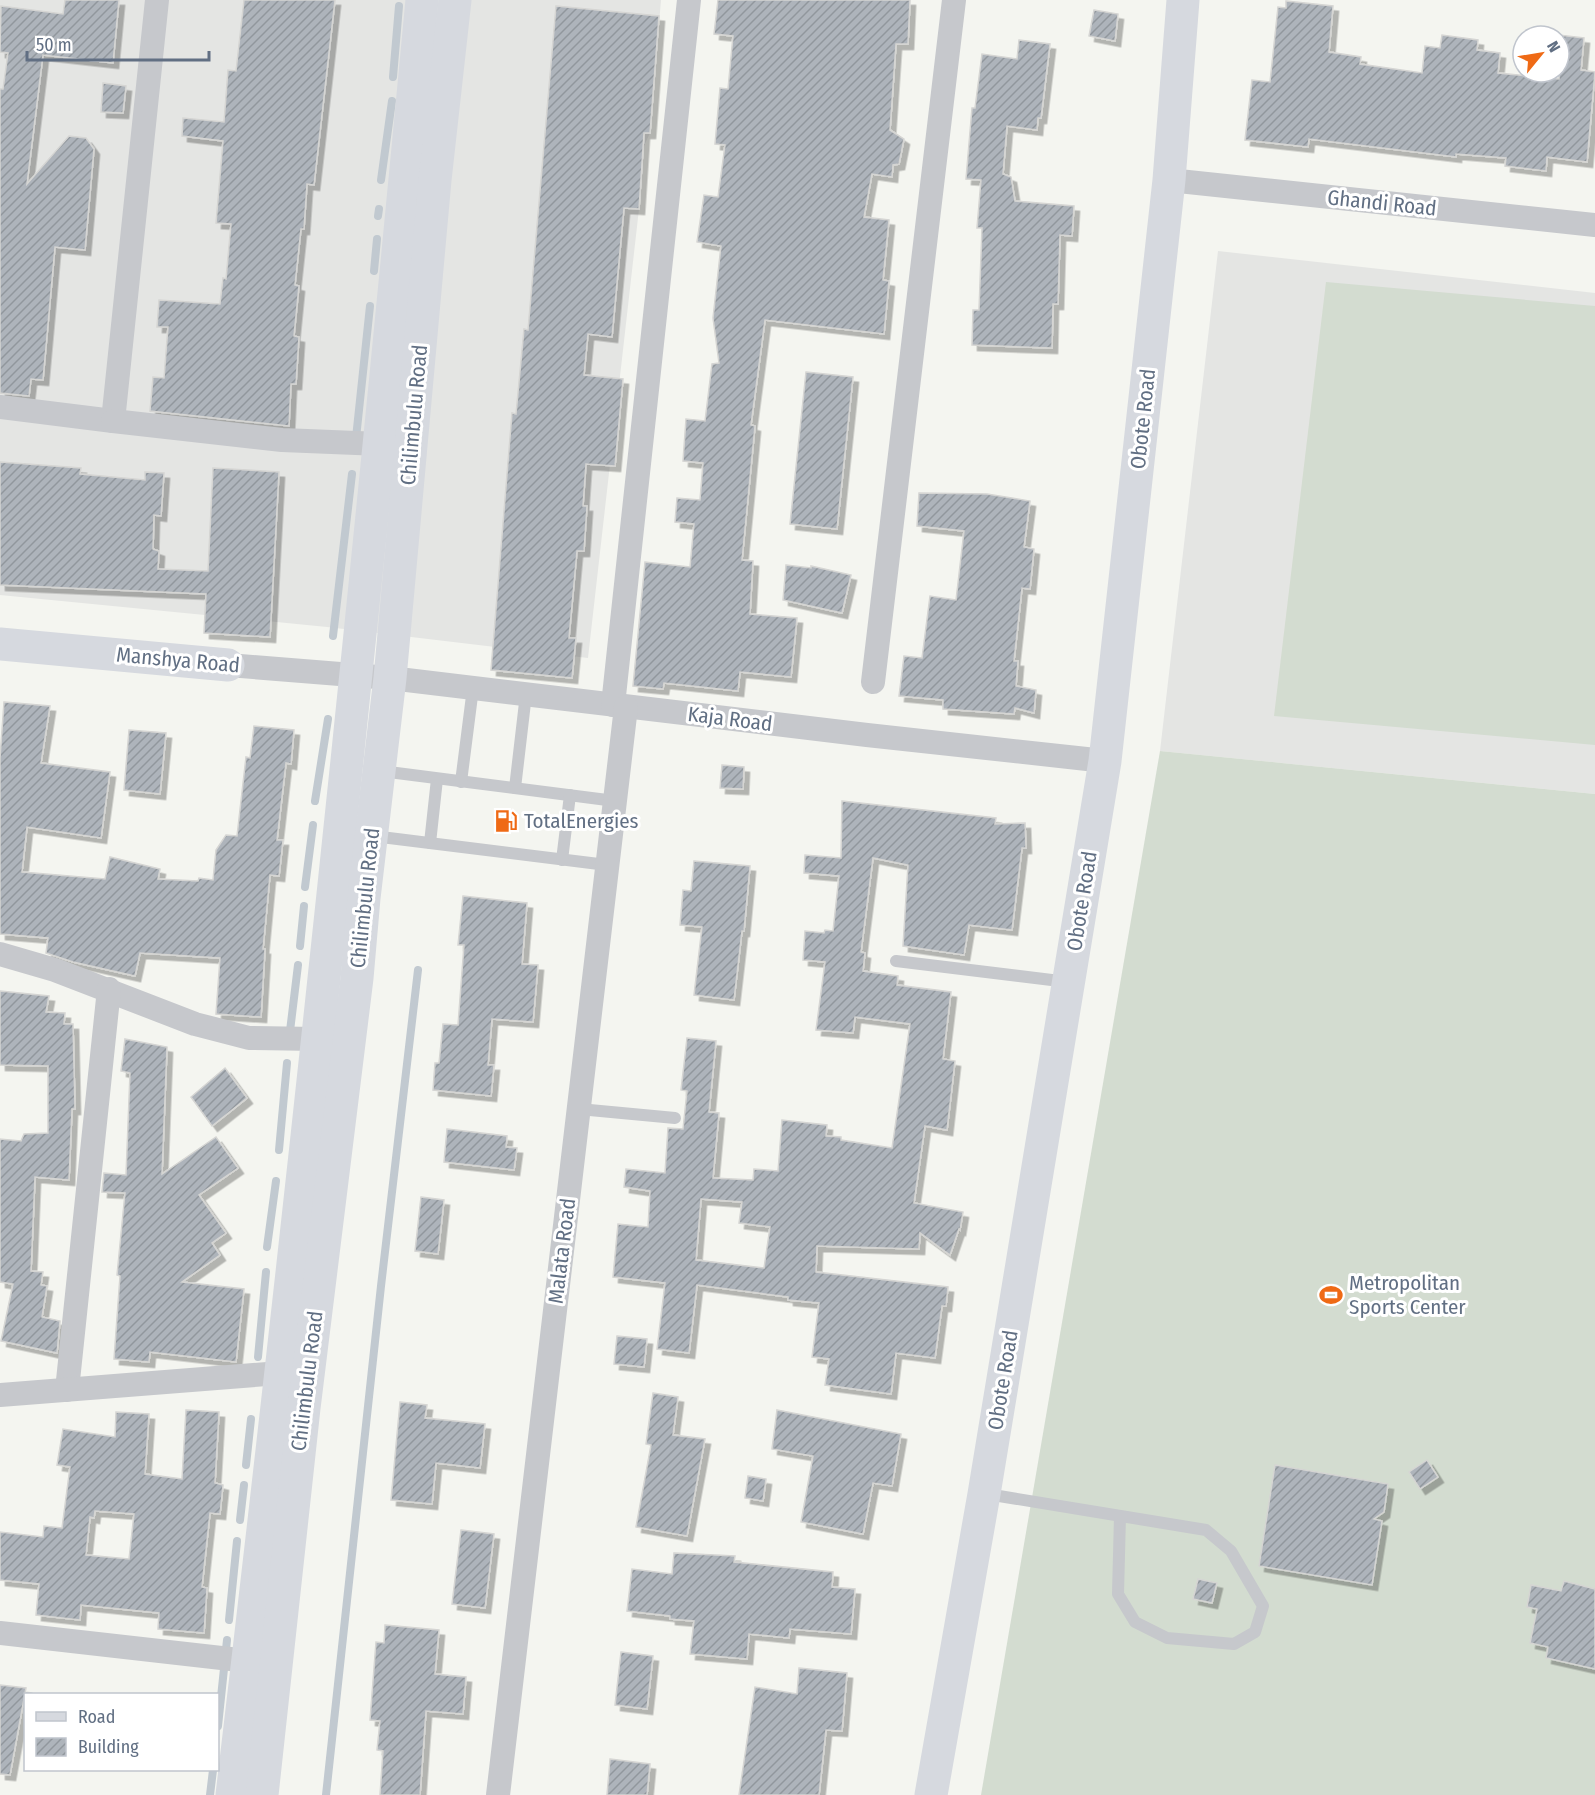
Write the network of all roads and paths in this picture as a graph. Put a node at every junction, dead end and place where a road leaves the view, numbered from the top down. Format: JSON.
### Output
{"nodes":[{"id":1,"x":157,"y":0,"type":"edge"},
{"id":2,"x":423,"y":0,"type":"edge"},
{"id":3,"x":455,"y":0,"type":"edge"},
{"id":4,"x":689,"y":0,"type":"edge"},
{"id":5,"x":954,"y":0,"type":"edge"},
{"id":6,"x":1183,"y":0,"type":"edge"},
{"id":7,"x":1169,"y":180,"type":"junction"},
{"id":8,"x":1595,"y":225,"type":"edge"},
{"id":9,"x":0,"y":407,"type":"edge"},
{"id":10,"x":113,"y":421,"type":"junction"},
{"id":11,"x":381,"y":444,"type":"junction"},
{"id":12,"x":0,"y":644,"type":"edge"},
{"id":13,"x":228,"y":665,"type":"joint"},
{"id":14,"x":356,"y":676,"type":"junction"},
{"id":15,"x":390,"y":678,"type":"junction"},
{"id":16,"x":873,"y":682,"type":"dead end"},
{"id":17,"x":472,"y":688,"type":"junction"},
{"id":18,"x":526,"y":694,"type":"junction"},
{"id":19,"x":619,"y":706,"type":"junction"},
{"id":20,"x":1105,"y":761,"type":"junction"},
{"id":21,"x":379,"y":771,"type":"junction"},
{"id":22,"x":437,"y":779,"type":"junction"},
{"id":23,"x":461,"y":782,"type":"junction"},
{"id":24,"x":515,"y":788,"type":"junction"},
{"id":25,"x":570,"y":795,"type":"junction"},
{"id":26,"x":615,"y":801,"type":"junction"},
{"id":27,"x":372,"y":836,"type":"junction"},
{"id":28,"x":430,"y":843,"type":"junction"},
{"id":29,"x":562,"y":860,"type":"junction"},
{"id":30,"x":608,"y":865,"type":"junction"},
{"id":31,"x":0,"y":954,"type":"edge"},
{"id":32,"x":896,"y":961,"type":"dead end"},
{"id":33,"x":1068,"y":982,"type":"junction"},
{"id":34,"x":109,"y":989,"type":"junction"},
{"id":35,"x":317,"y":1039,"type":"junction"},
{"id":36,"x":579,"y":1109,"type":"junction"},
{"id":37,"x":675,"y":1118,"type":"dead end"},
{"id":38,"x":280,"y":1374,"type":"junction"},
{"id":39,"x":67,"y":1390,"type":"junction"},
{"id":40,"x":0,"y":1395,"type":"edge"},
{"id":41,"x":984,"y":1494,"type":"junction"},
{"id":42,"x":1120,"y":1516,"type":"junction"},
{"id":43,"x":0,"y":1633,"type":"edge"},
{"id":44,"x":248,"y":1661,"type":"junction"},
{"id":45,"x":232,"y":1795,"type":"edge"},
{"id":46,"x":262,"y":1795,"type":"edge"},
{"id":47,"x":498,"y":1795,"type":"edge"},
{"id":48,"x":931,"y":1795,"type":"edge"}],
"edges":[{"from":1,"to":10,"type":"street"},
{"from":2,"to":11,"type":"main road","name":"Chilimbulu Road"},
{"from":3,"to":15,"type":"main road","name":"Chilimbulu Road"},
{"from":4,"to":19,"type":"street","name":"Malata Road"},
{"from":5,"to":16,"type":"street"},
{"from":6,"to":7,"type":"main road","name":"Obote Road"},
{"from":7,"to":8,"type":"street","name":"Ghandi Road"},
{"from":7,"to":20,"type":"main road","name":"Obote Road"},
{"from":9,"to":10,"type":"street"},
{"from":10,"to":11,"type":"street"},
{"from":11,"to":14,"type":"main road","name":"Chilimbulu Road"},
{"from":12,"to":13,"type":"main road","name":"Manshya Road"},
{"from":13,"to":14,"type":"street","name":"Manshya Road"},
{"from":14,"to":15,"type":"street","name":"Kaja Road"},
{"from":14,"to":35,"type":"main road","name":"Chilimbulu Road"},
{"from":15,"to":17,"type":"street","name":"Kaja Road"},
{"from":15,"to":21,"type":"main road","name":"Chilimbulu Road"},
{"from":17,"to":18,"type":"street","name":"Kaja Road"},
{"from":17,"to":23,"type":"lane"},
{"from":18,"to":19,"type":"street","name":"Kaja Road"},
{"from":18,"to":24,"type":"lane"},
{"from":19,"to":20,"type":"street","name":"Kaja Road"},
{"from":19,"to":26,"type":"street","name":"Malata Road"},
{"from":20,"to":33,"type":"main road","name":"Obote Road"},
{"from":21,"to":22,"type":"lane"},
{"from":21,"to":27,"type":"main road","name":"Chilimbulu Road"},
{"from":22,"to":23,"type":"lane"},
{"from":22,"to":28,"type":"lane"},
{"from":23,"to":24,"type":"lane"},
{"from":24,"to":25,"type":"lane"},
{"from":25,"to":26,"type":"lane"},
{"from":25,"to":29,"type":"lane"},
{"from":26,"to":30,"type":"street","name":"Malata Road"},
{"from":27,"to":28,"type":"lane"},
{"from":27,"to":46,"type":"main road","name":"Chilimbulu Road"},
{"from":28,"to":29,"type":"lane"},
{"from":29,"to":30,"type":"lane"},
{"from":30,"to":36,"type":"street","name":"Malata Road"},
{"from":31,"to":34,"type":"street"},
{"from":32,"to":33,"type":"lane"},
{"from":33,"to":41,"type":"main road","name":"Obote Road"},
{"from":34,"to":35,"type":"street"},
{"from":34,"to":39,"type":"street"},
{"from":35,"to":38,"type":"main road","name":"Chilimbulu Road"},
{"from":36,"to":37,"type":"lane"},
{"from":36,"to":47,"type":"street","name":"Malata Road"},
{"from":38,"to":39,"type":"street"},
{"from":38,"to":44,"type":"main road","name":"Chilimbulu Road"},
{"from":39,"to":40,"type":"street"},
{"from":41,"to":42,"type":"lane"},
{"from":41,"to":48,"type":"main road","name":"Obote Road"},
{"from":42,"to":42,"type":"lane"},
{"from":43,"to":44,"type":"street"},
{"from":44,"to":45,"type":"main road","name":"Chilimbulu Road"}]}
